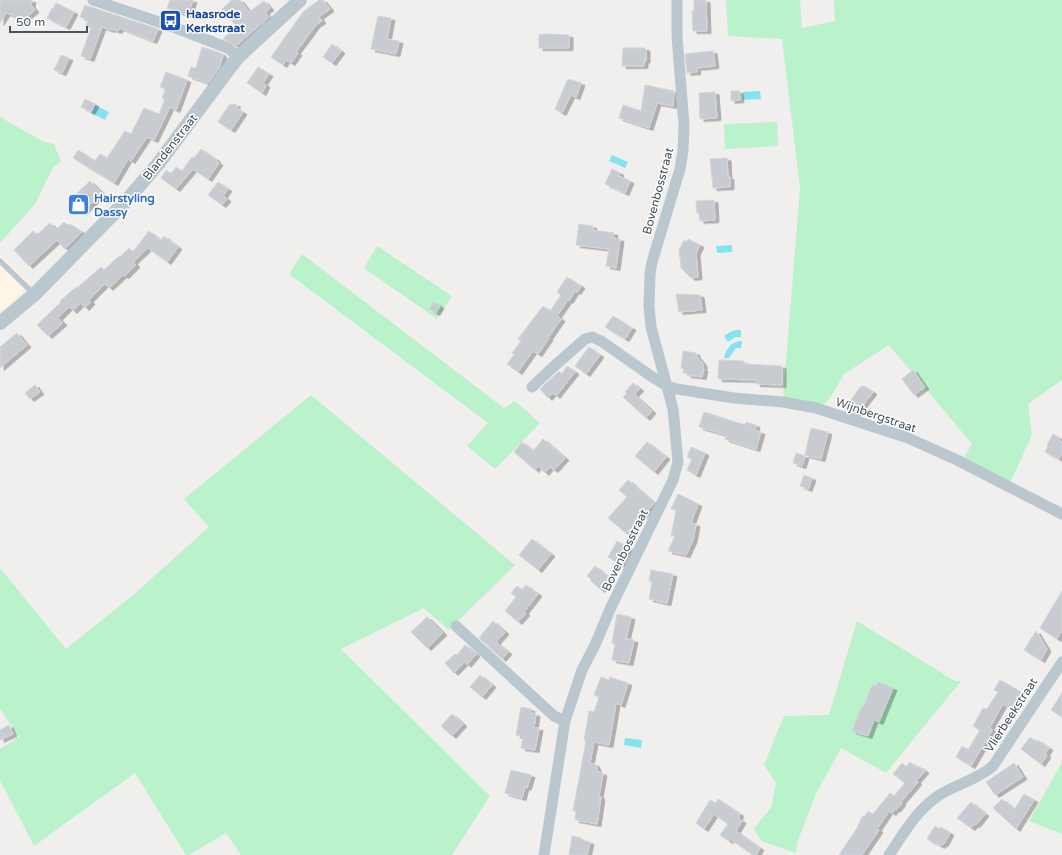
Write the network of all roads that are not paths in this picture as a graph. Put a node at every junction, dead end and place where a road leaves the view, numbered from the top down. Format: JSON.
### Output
{"nodes":[{"id":1,"x":93,"y":0,"type":"edge"},
{"id":2,"x":300,"y":0,"type":"edge"},
{"id":3,"x":677,"y":0,"type":"edge"},
{"id":4,"x":238,"y":58,"type":"junction"},
{"id":5,"x":0,"y":261,"type":"edge"},
{"id":6,"x":34,"y":294,"type":"junction"},
{"id":7,"x":0,"y":323,"type":"edge"},
{"id":8,"x":667,"y":386,"type":"junction"},
{"id":9,"x":532,"y":387,"type":"dead end"},
{"id":10,"x":1060,"y":512,"type":"edge"},
{"id":11,"x":456,"y":626,"type":"dead end"},
{"id":12,"x":1062,"y":662,"type":"edge"},
{"id":13,"x":565,"y":721,"type":"junction"},
{"id":14,"x":544,"y":855,"type":"edge"},
{"id":15,"x":889,"y":855,"type":"edge"}],
"edges":[{"from":1,"to":4,"type":"street"},
{"from":2,"to":4,"type":"street","name":"Blandenstraat"},
{"from":3,"to":8,"type":"street","name":"Bovenbosstraat"},
{"from":4,"to":6,"type":"street","name":"Blandenstraat"},
{"from":5,"to":6,"type":"lane"},
{"from":6,"to":7,"type":"street","name":"Blandenstraat"},
{"from":8,"to":9,"type":"street"},
{"from":8,"to":10,"type":"street","name":"Wijnbergstraat"},
{"from":8,"to":13,"type":"street","name":"Bovenbosstraat"},
{"from":11,"to":13,"type":"street"},
{"from":12,"to":15,"type":"street","name":"Vlierbeekstraat"},
{"from":13,"to":14,"type":"street","name":"Bovenbosstraat"}]}
